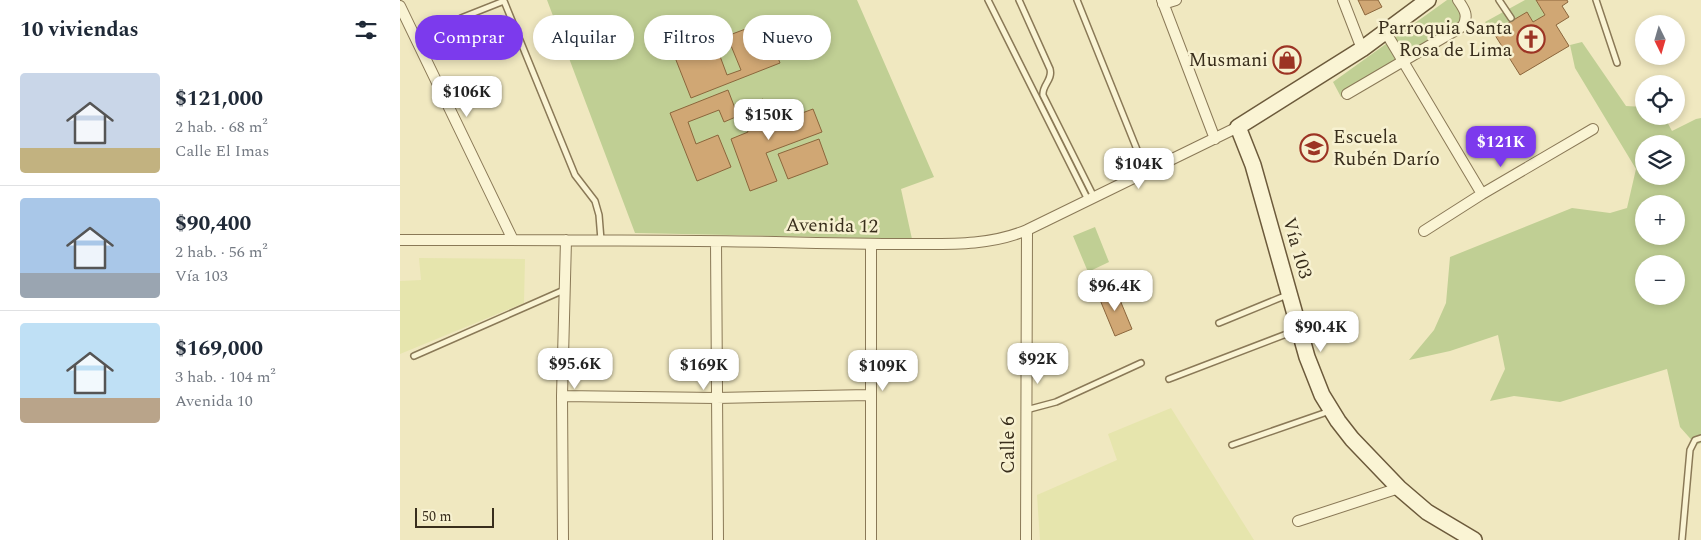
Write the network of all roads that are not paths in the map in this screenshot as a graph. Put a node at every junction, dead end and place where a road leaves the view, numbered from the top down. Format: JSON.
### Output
{"nodes":[{"id":1,"x":988,"y":0,"type":"edge"},
{"id":2,"x":1019,"y":0,"type":"edge"},
{"id":3,"x":1077,"y":0,"type":"edge"},
{"id":4,"x":1176,"y":0,"type":"edge"},
{"id":5,"x":1343,"y":0,"type":"edge"},
{"id":6,"x":1428,"y":0,"type":"edge"},
{"id":7,"x":1458,"y":0,"type":"edge"},
{"id":8,"x":1499,"y":0,"type":"edge"},
{"id":9,"x":1596,"y":0,"type":"edge"},
{"id":10,"x":1163,"y":2,"type":"edge"},
{"id":11,"x":400,"y":6,"type":"edge"},
{"id":12,"x":469,"y":15,"type":"edge"},
{"id":13,"x":510,"y":15,"type":"edge"},
{"id":14,"x":1511,"y":18,"type":"dead end"},
{"id":15,"x":1385,"y":31,"type":"junction"},
{"id":16,"x":523,"y":48,"type":"edge"},
{"id":17,"x":1362,"y":49,"type":"junction"},
{"id":18,"x":1404,"y":62,"type":"junction"},
{"id":19,"x":1617,"y":63,"type":"dead end"},
{"id":20,"x":1347,"y":94,"type":"dead end"},
{"id":21,"x":1238,"y":127,"type":"junction"},
{"id":22,"x":1593,"y":129,"type":"dead end"},
{"id":23,"x":1215,"y":139,"type":"junction"},
{"id":24,"x":1146,"y":173,"type":"junction"},
{"id":25,"x":1482,"y":194,"type":"junction"},
{"id":26,"x":1091,"y":199,"type":"junction"},
{"id":27,"x":1027,"y":230,"type":"junction"},
{"id":28,"x":1424,"y":231,"type":"dead end"},
{"id":29,"x":400,"y":240,"type":"edge"},
{"id":30,"x":513,"y":240,"type":"junction"},
{"id":31,"x":566,"y":240,"type":"junction"},
{"id":32,"x":601,"y":240,"type":"junction"},
{"id":33,"x":716,"y":242,"type":"junction"},
{"id":34,"x":871,"y":244,"type":"junction"},
{"id":35,"x":564,"y":289,"type":"junction"},
{"id":36,"x":1290,"y":294,"type":"junction"},
{"id":37,"x":1219,"y":323,"type":"dead end"},
{"id":38,"x":1299,"y":329,"type":"junction"},
{"id":39,"x":414,"y":356,"type":"dead end"},
{"id":40,"x":1141,"y":363,"type":"dead end"},
{"id":41,"x":1169,"y":379,"type":"dead end"},
{"id":42,"x":870,"y":395,"type":"junction"},
{"id":43,"x":562,"y":396,"type":"junction"},
{"id":44,"x":716,"y":398,"type":"junction"},
{"id":45,"x":1026,"y":411,"type":"junction"},
{"id":46,"x":1331,"y":411,"type":"junction"},
{"id":47,"x":1701,"y":438,"type":"edge"},
{"id":48,"x":1232,"y":446,"type":"dead end"},
{"id":49,"x":1399,"y":488,"type":"junction"},
{"id":50,"x":1298,"y":520,"type":"dead end"},
{"id":51,"x":563,"y":540,"type":"edge"},
{"id":52,"x":718,"y":540,"type":"edge"},
{"id":53,"x":871,"y":540,"type":"edge"},
{"id":54,"x":1026,"y":540,"type":"edge"},
{"id":55,"x":1474,"y":540,"type":"edge"},
{"id":56,"x":1682,"y":540,"type":"edge"}],
"edges":[{"from":1,"to":26,"type":"lane"},
{"from":2,"to":26,"type":"lane"},
{"from":3,"to":24,"type":"lane"},
{"from":4,"to":10,"type":"street"},
{"from":5,"to":17,"type":"street"},
{"from":6,"to":15,"type":"main road"},
{"from":7,"to":18,"type":"street"},
{"from":8,"to":14,"type":"lane"},
{"from":9,"to":19,"type":"lane"},
{"from":10,"to":23,"type":"street"},
{"from":11,"to":30,"type":"street"},
{"from":12,"to":13,"type":"lane"},
{"from":15,"to":17,"type":"main road"},
{"from":15,"to":18,"type":"street"},
{"from":16,"to":32,"type":"lane"},
{"from":17,"to":21,"type":"main road"},
{"from":18,"to":20,"type":"street"},
{"from":18,"to":25,"type":"street"},
{"from":21,"to":23,"type":"street","name":"Avenida 12"},
{"from":21,"to":36,"type":"main road","name":"Vía 103"},
{"from":22,"to":25,"type":"street"},
{"from":23,"to":24,"type":"street","name":"Avenida 12"},
{"from":24,"to":26,"type":"street","name":"Avenida 12"},
{"from":25,"to":28,"type":"street"},
{"from":26,"to":27,"type":"street","name":"Avenida 12"},
{"from":27,"to":34,"type":"street","name":"Avenida 12"},
{"from":27,"to":45,"type":"street","name":"Calle 6"},
{"from":29,"to":30,"type":"street","name":"Avenida 12"},
{"from":30,"to":31,"type":"street","name":"Avenida 12"},
{"from":31,"to":32,"type":"street","name":"Avenida 12"},
{"from":31,"to":35,"type":"street"},
{"from":32,"to":33,"type":"street","name":"Avenida 12"},
{"from":33,"to":34,"type":"street","name":"Avenida 12"},
{"from":33,"to":44,"type":"street"},
{"from":34,"to":42,"type":"street"},
{"from":35,"to":39,"type":"lane"},
{"from":35,"to":43,"type":"street"},
{"from":36,"to":37,"type":"lane"},
{"from":36,"to":38,"type":"main road","name":"Vía 103"},
{"from":38,"to":41,"type":"lane"},
{"from":38,"to":46,"type":"main road","name":"Vía 103"},
{"from":40,"to":45,"type":"lane"},
{"from":42,"to":44,"type":"street"},
{"from":42,"to":53,"type":"street"},
{"from":43,"to":44,"type":"street"},
{"from":43,"to":51,"type":"street"},
{"from":44,"to":52,"type":"street"},
{"from":45,"to":54,"type":"street","name":"Calle 6"},
{"from":46,"to":48,"type":"lane"},
{"from":46,"to":49,"type":"main road","name":"Vía 103"},
{"from":47,"to":56,"type":"lane"},
{"from":49,"to":50,"type":"street"},
{"from":49,"to":55,"type":"main road","name":"Vía 103"}]}
